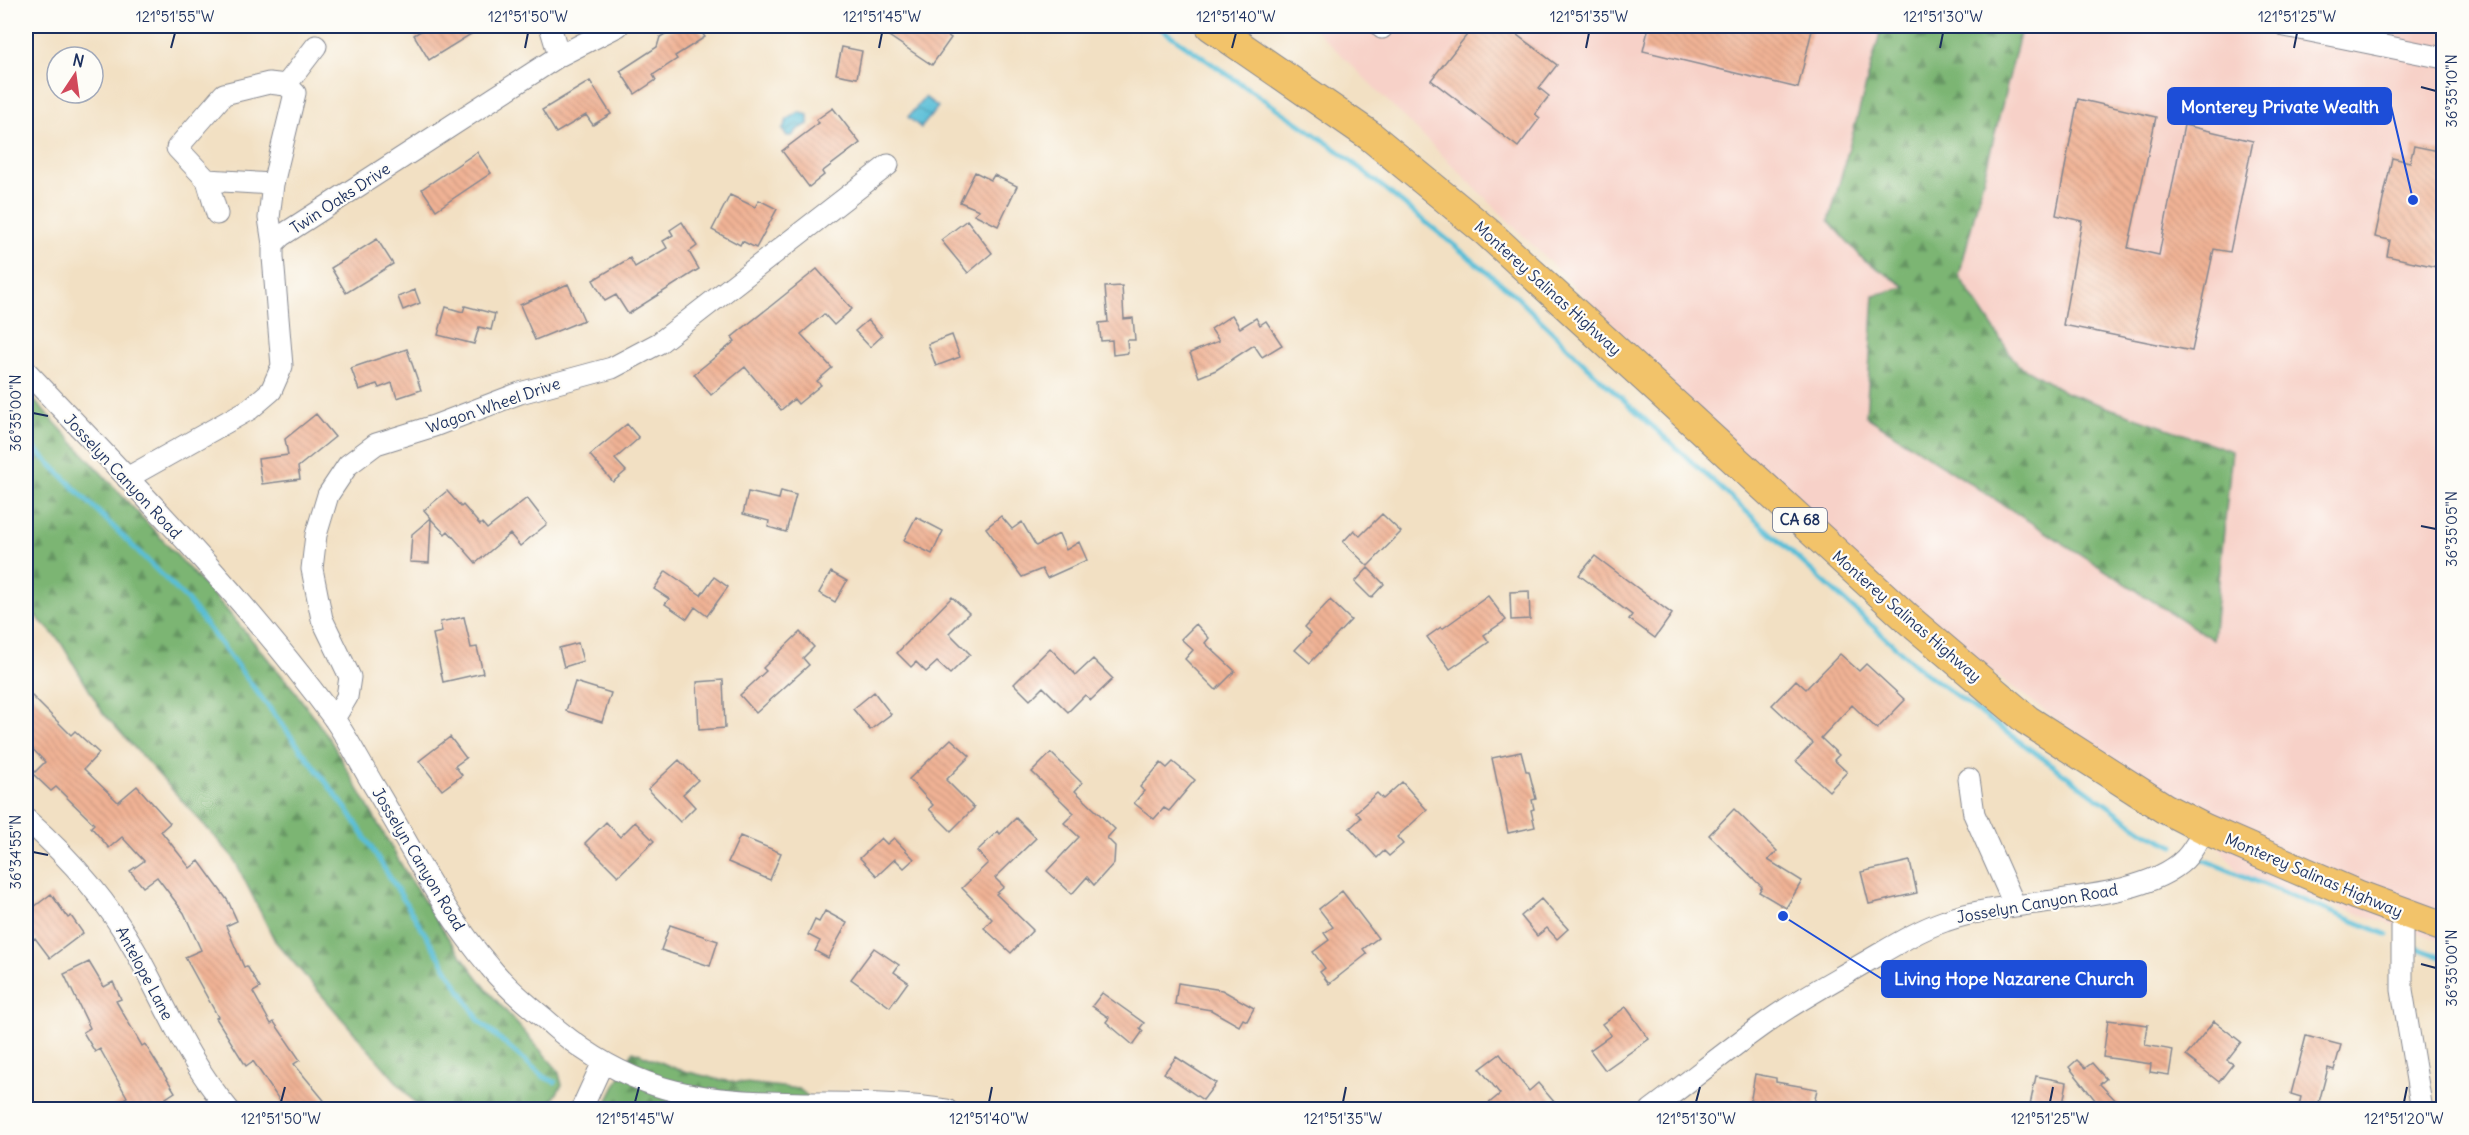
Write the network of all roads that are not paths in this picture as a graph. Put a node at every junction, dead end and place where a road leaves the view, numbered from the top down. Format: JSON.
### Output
{"nodes":[{"id":1,"x":550,"y":26,"type":"edge"},
{"id":2,"x":618,"y":26,"type":"edge"},
{"id":3,"x":1211,"y":26,"type":"edge"},
{"id":4,"x":2285,"y":26,"type":"edge"},
{"id":5,"x":316,"y":46,"type":"dead end"},
{"id":6,"x":559,"y":56,"type":"junction"},
{"id":7,"x":2444,"y":58,"type":"edge"},
{"id":8,"x":286,"y":85,"type":"junction"},
{"id":9,"x":888,"y":165,"type":"dead end"},
{"id":10,"x":207,"y":180,"type":"junction"},
{"id":11,"x":273,"y":184,"type":"junction"},
{"id":12,"x":216,"y":214,"type":"dead end"},
{"id":13,"x":273,"y":244,"type":"junction"},
{"id":14,"x":26,"y":372,"type":"edge"},
{"id":15,"x":127,"y":478,"type":"junction"},
{"id":16,"x":334,"y":719,"type":"junction"},
{"id":17,"x":1969,"y":779,"type":"dead end"},
{"id":18,"x":26,"y":819,"type":"edge"},
{"id":19,"x":2205,"y":829,"type":"junction"},
{"id":20,"x":2014,"y":904,"type":"junction"},
{"id":21,"x":2403,"y":913,"type":"junction"},
{"id":22,"x":2444,"y":927,"type":"edge"},
{"id":23,"x":603,"y":1062,"type":"junction"},
{"id":24,"x":230,"y":1110,"type":"edge"},
{"id":25,"x":581,"y":1110,"type":"edge"},
{"id":26,"x":947,"y":1110,"type":"edge"},
{"id":27,"x":1651,"y":1110,"type":"edge"},
{"id":28,"x":2422,"y":1110,"type":"edge"}],
"edges":[{"from":1,"to":6,"type":"street"},
{"from":2,"to":6,"type":"street","name":"Twin Oaks Drive"},
{"from":3,"to":19,"type":"highway","name":"Monterey Salinas Highway","number":"CA 68"},
{"from":4,"to":7,"type":"street"},
{"from":5,"to":8,"type":"street"},
{"from":6,"to":13,"type":"street","name":"Twin Oaks Drive"},
{"from":8,"to":10,"type":"street"},
{"from":8,"to":11,"type":"street"},
{"from":9,"to":16,"type":"street","name":"Wagon Wheel Drive"},
{"from":10,"to":11,"type":"street"},
{"from":10,"to":12,"type":"street"},
{"from":11,"to":13,"type":"street"},
{"from":13,"to":15,"type":"street","name":"Twin Oaks Drive"},
{"from":14,"to":15,"type":"street","name":"Josselyn Canyon Road"},
{"from":15,"to":16,"type":"street","name":"Josselyn Canyon Road"},
{"from":16,"to":23,"type":"street","name":"Josselyn Canyon Road"},
{"from":17,"to":20,"type":"street"},
{"from":18,"to":24,"type":"street","name":"Antelope Lane"},
{"from":19,"to":20,"type":"street","name":"Josselyn Canyon Road"},
{"from":19,"to":21,"type":"highway","name":"Monterey Salinas Highway","number":"CA 68"},
{"from":20,"to":27,"type":"street","name":"Josselyn Canyon Road"},
{"from":21,"to":22,"type":"highway","name":"Monterey Salinas Highway","number":"CA 68"},
{"from":21,"to":28,"type":"street"},
{"from":23,"to":25,"type":"street"},
{"from":23,"to":26,"type":"street","name":"Josselyn Canyon Road"}]}
